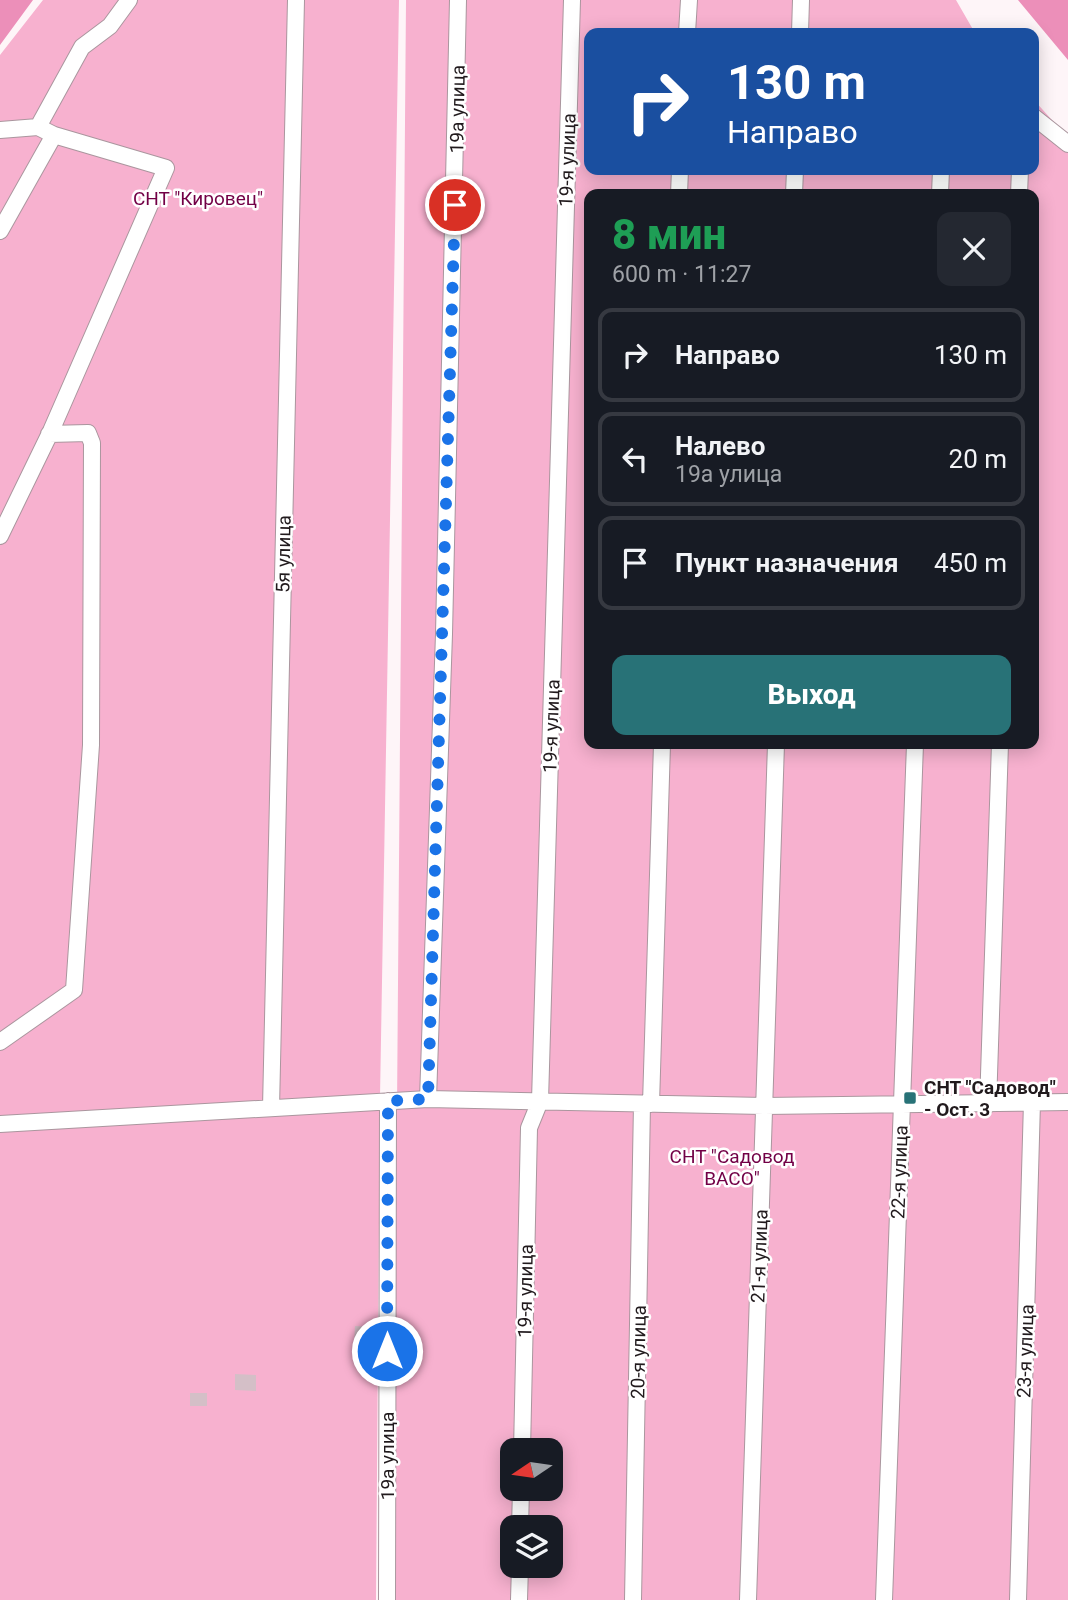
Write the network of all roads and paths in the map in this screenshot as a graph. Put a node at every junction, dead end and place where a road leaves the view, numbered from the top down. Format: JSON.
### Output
{"nodes":[{"id":1,"x":130,"y":0,"type":"edge"},
{"id":2,"x":296,"y":0,"type":"edge"},
{"id":3,"x":458,"y":0,"type":"edge"},
{"id":4,"x":572,"y":0,"type":"edge"},
{"id":5,"x":689,"y":0,"type":"edge"},
{"id":6,"x":801,"y":0,"type":"edge"},
{"id":7,"x":687,"y":28,"type":"edge"},
{"id":8,"x":800,"y":28,"type":"edge"},
{"id":9,"x":1039,"y":121,"type":"edge"},
{"id":10,"x":38,"y":127,"type":"junction"},
{"id":11,"x":0,"y":130,"type":"edge"},
{"id":12,"x":54,"y":135,"type":"junction"},
{"id":13,"x":1068,"y":144,"type":"edge"},
{"id":14,"x":0,"y":231,"type":"edge"},
{"id":15,"x":49,"y":434,"type":"junction"},
{"id":16,"x":0,"y":536,"type":"edge"},
{"id":17,"x":662,"y":749,"type":"edge"},
{"id":18,"x":776,"y":749,"type":"edge"},
{"id":19,"x":915,"y":749,"type":"edge"},
{"id":20,"x":1000,"y":749,"type":"edge"},
{"id":21,"x":0,"y":1042,"type":"edge"},
{"id":22,"x":428,"y":1099,"type":"junction"},
{"id":23,"x":388,"y":1101,"type":"junction"},
{"id":24,"x":540,"y":1101,"type":"junction"},
{"id":25,"x":1032,"y":1102,"type":"junction"},
{"id":26,"x":1068,"y":1102,"type":"edge"},
{"id":27,"x":647,"y":1104,"type":"junction"},
{"id":28,"x":988,"y":1105,"type":"junction"},
{"id":29,"x":764,"y":1106,"type":"junction"},
{"id":30,"x":901,"y":1107,"type":"junction"},
{"id":31,"x":271,"y":1108,"type":"junction"},
{"id":32,"x":0,"y":1124,"type":"edge"},
{"id":33,"x":522,"y":1438,"type":"edge"},
{"id":34,"x":520,"y":1578,"type":"edge"},
{"id":35,"x":387,"y":1600,"type":"edge"},
{"id":36,"x":519,"y":1600,"type":"edge"},
{"id":37,"x":633,"y":1600,"type":"edge"},
{"id":38,"x":748,"y":1600,"type":"edge"},
{"id":39,"x":884,"y":1600,"type":"edge"},
{"id":40,"x":1018,"y":1600,"type":"edge"}],
"edges":[{"from":1,"to":10,"type":"street"},
{"from":2,"to":31,"type":"street","name":"5я улица"},
{"from":3,"to":22,"type":"street","name":"19а улица"},
{"from":4,"to":24,"type":"street","name":"19-я улица"},
{"from":5,"to":7,"type":"street"},
{"from":6,"to":8,"type":"street"},
{"from":9,"to":13,"type":"street"},
{"from":10,"to":11,"type":"street"},
{"from":10,"to":12,"type":"street"},
{"from":12,"to":14,"type":"street"},
{"from":12,"to":15,"type":"street"},
{"from":15,"to":16,"type":"street"},
{"from":15,"to":21,"type":"street"},
{"from":17,"to":27,"type":"street","name":"20-я улица"},
{"from":18,"to":29,"type":"street","name":"21-я улица"},
{"from":19,"to":30,"type":"street","name":"22-я улица"},
{"from":20,"to":28,"type":"street"},
{"from":22,"to":23,"type":"street"},
{"from":22,"to":24,"type":"street"},
{"from":23,"to":31,"type":"street"},
{"from":23,"to":35,"type":"street","name":"19а улица"},
{"from":24,"to":27,"type":"street"},
{"from":24,"to":33,"type":"street","name":"19-я улица"},
{"from":25,"to":26,"type":"street"},
{"from":25,"to":28,"type":"street"},
{"from":25,"to":40,"type":"street","name":"23-я улица"},
{"from":27,"to":29,"type":"street"},
{"from":27,"to":37,"type":"street","name":"20-я улица"},
{"from":28,"to":30,"type":"street"},
{"from":29,"to":30,"type":"street"},
{"from":29,"to":38,"type":"street","name":"21-я улица"},
{"from":30,"to":39,"type":"street","name":"22-я улица"},
{"from":31,"to":32,"type":"street"},
{"from":34,"to":36,"type":"street"}]}
